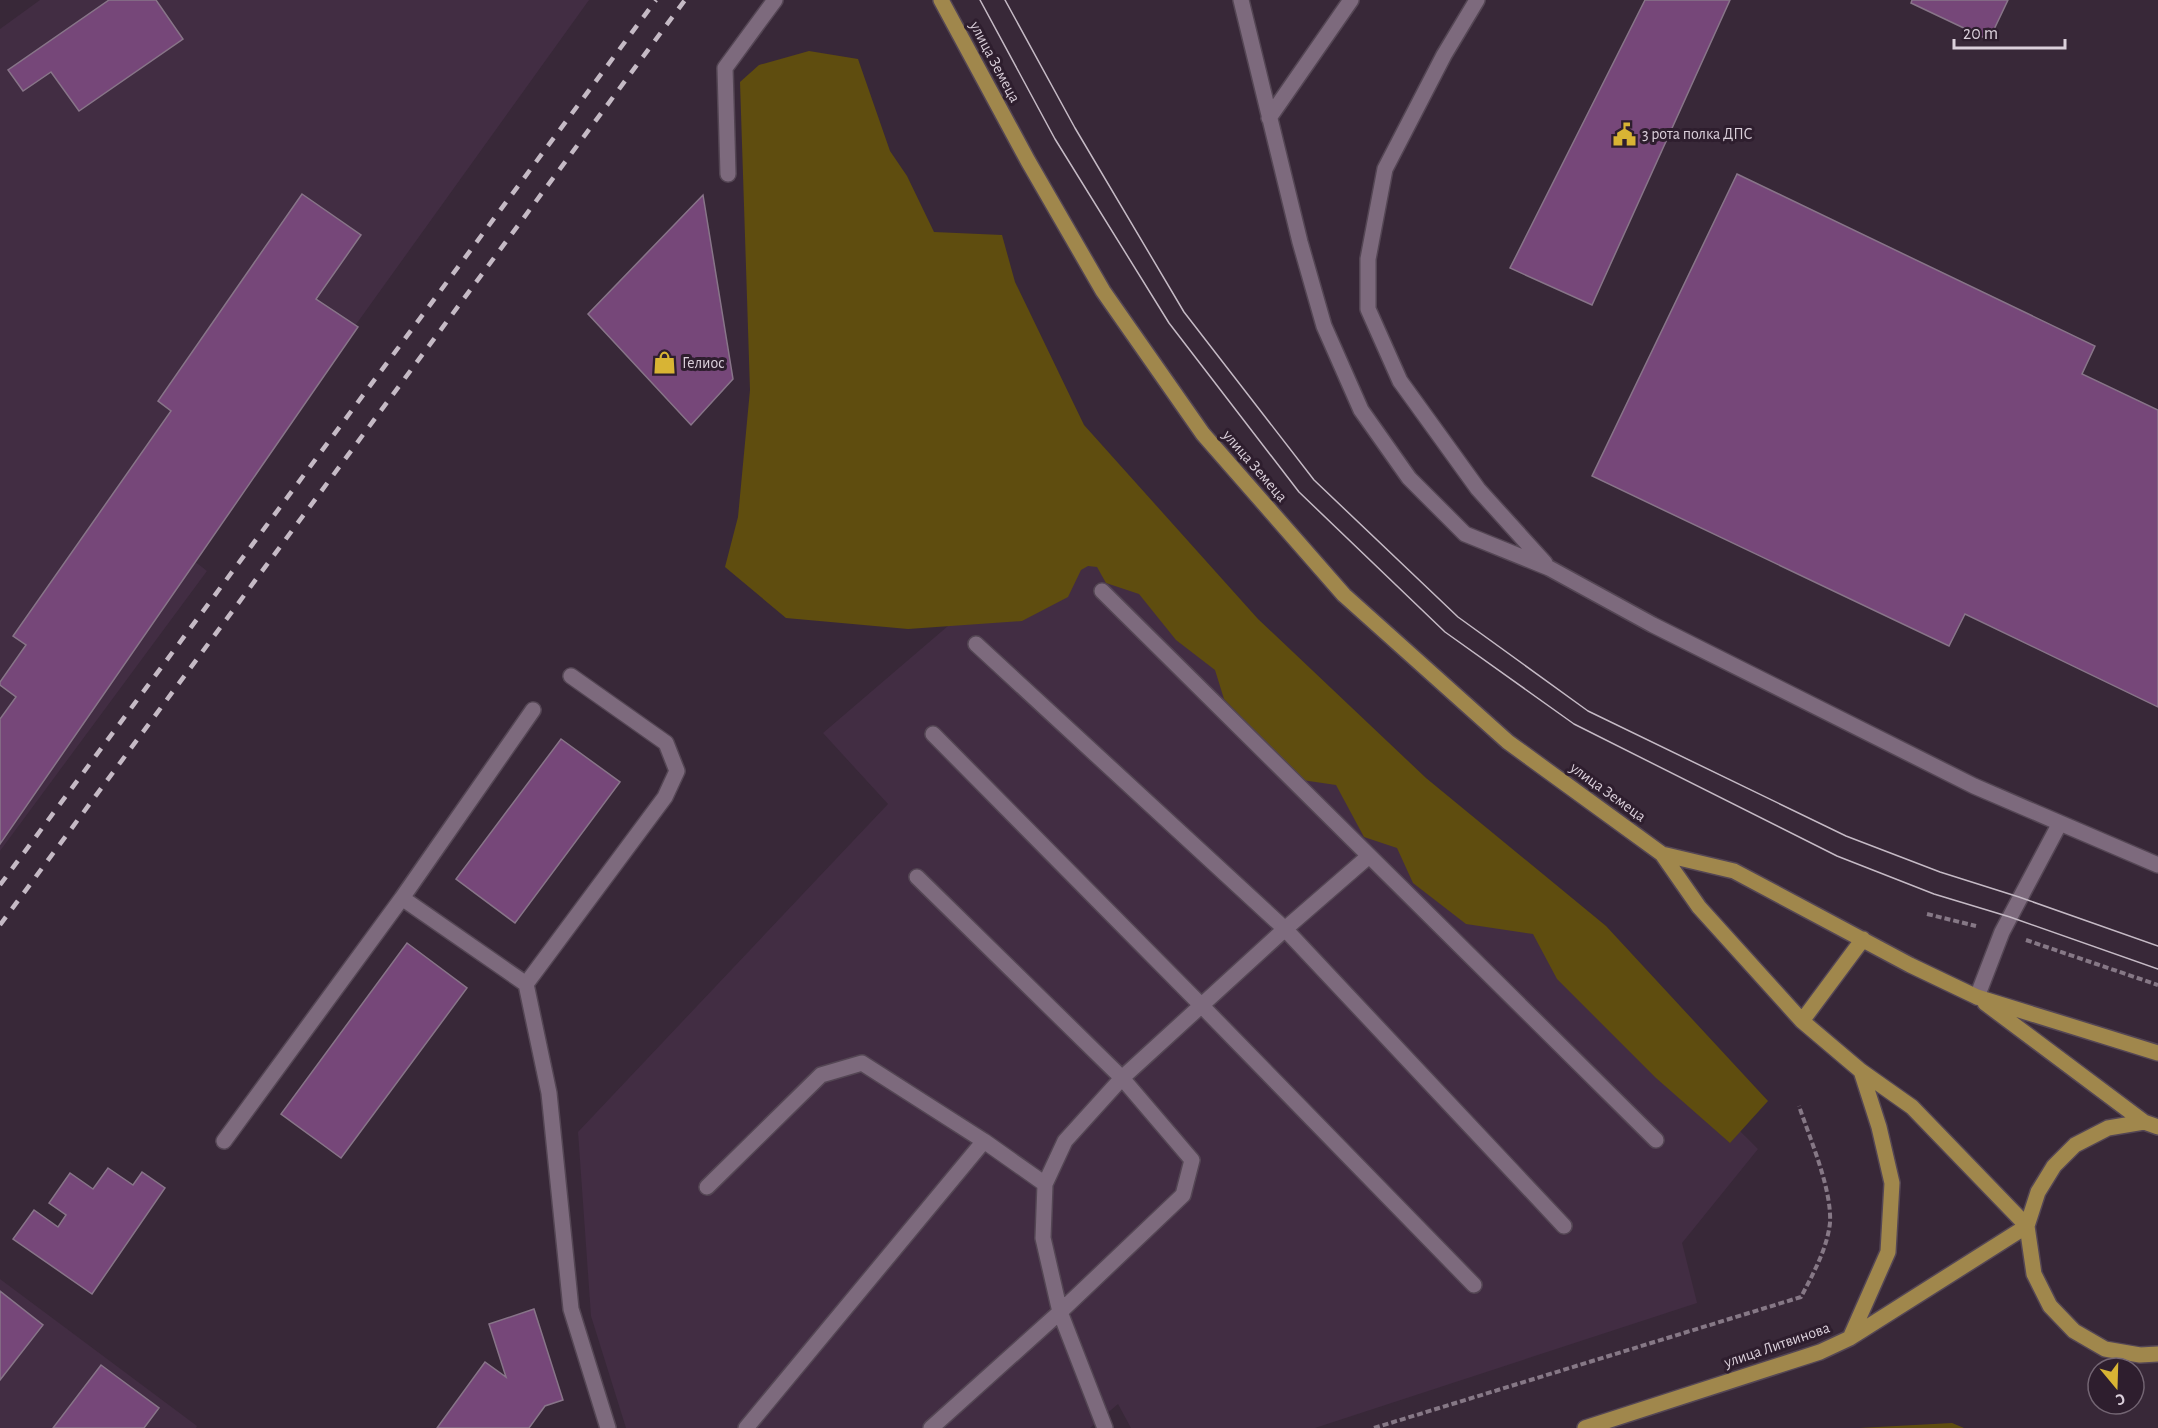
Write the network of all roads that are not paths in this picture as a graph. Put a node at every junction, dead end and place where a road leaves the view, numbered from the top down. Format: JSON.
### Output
{"nodes":[{"id":1,"x":775,"y":0,"type":"edge"},
{"id":2,"x":941,"y":0,"type":"edge"},
{"id":3,"x":1241,"y":0,"type":"edge"},
{"id":4,"x":1351,"y":0,"type":"edge"},
{"id":5,"x":1477,"y":0,"type":"edge"},
{"id":6,"x":1269,"y":118,"type":"junction"},
{"id":7,"x":728,"y":174,"type":"dead end"},
{"id":8,"x":1548,"y":568,"type":"junction"},
{"id":9,"x":1102,"y":591,"type":"dead end"},
{"id":10,"x":976,"y":644,"type":"dead end"},
{"id":11,"x":571,"y":676,"type":"dead end"},
{"id":12,"x":533,"y":710,"type":"dead end"},
{"id":13,"x":933,"y":734,"type":"dead end"},
{"id":14,"x":2060,"y":823,"type":"junction"},
{"id":15,"x":1662,"y":854,"type":"junction"},
{"id":16,"x":1369,"y":856,"type":"junction"},
{"id":17,"x":2158,"y":865,"type":"edge"},
{"id":18,"x":917,"y":877,"type":"dead end"},
{"id":19,"x":402,"y":898,"type":"junction"},
{"id":20,"x":1285,"y":929,"type":"junction"},
{"id":21,"x":1863,"y":939,"type":"junction"},
{"id":22,"x":526,"y":984,"type":"junction"},
{"id":23,"x":1977,"y":997,"type":"junction"},
{"id":24,"x":1201,"y":1005,"type":"junction"},
{"id":25,"x":1802,"y":1021,"type":"junction"},
{"id":26,"x":2158,"y":1053,"type":"edge"},
{"id":27,"x":1861,"y":1071,"type":"junction"},
{"id":28,"x":1122,"y":1078,"type":"junction"},
{"id":29,"x":2151,"y":1124,"type":"edge"},
{"id":30,"x":1656,"y":1140,"type":"dead end"},
{"id":31,"x":225,"y":1141,"type":"dead end"},
{"id":32,"x":984,"y":1141,"type":"junction"},
{"id":33,"x":1045,"y":1184,"type":"junction"},
{"id":34,"x":707,"y":1187,"type":"dead end"},
{"id":35,"x":1564,"y":1226,"type":"dead end"},
{"id":36,"x":2027,"y":1226,"type":"junction"},
{"id":37,"x":1474,"y":1285,"type":"dead end"},
{"id":38,"x":1060,"y":1312,"type":"junction"},
{"id":39,"x":1850,"y":1338,"type":"junction"},
{"id":40,"x":2158,"y":1354,"type":"edge"},
{"id":41,"x":608,"y":1428,"type":"edge"},
{"id":42,"x":746,"y":1428,"type":"edge"},
{"id":43,"x":932,"y":1428,"type":"edge"},
{"id":44,"x":1105,"y":1428,"type":"edge"},
{"id":45,"x":1585,"y":1428,"type":"edge"}],
"edges":[{"from":1,"to":7,"type":"lane"},
{"from":2,"to":15,"type":"main road","name":"улица Земеца"},
{"from":3,"to":6,"type":"lane"},
{"from":4,"to":6,"type":"lane"},
{"from":5,"to":8,"type":"lane"},
{"from":6,"to":8,"type":"lane"},
{"from":8,"to":14,"type":"lane"},
{"from":9,"to":16,"type":"lane"},
{"from":10,"to":20,"type":"lane"},
{"from":11,"to":22,"type":"lane"},
{"from":12,"to":19,"type":"lane"},
{"from":13,"to":24,"type":"lane"},
{"from":14,"to":17,"type":"lane"},
{"from":14,"to":23,"type":"lane"},
{"from":15,"to":21,"type":"main road"},
{"from":15,"to":25,"type":"main road"},
{"from":16,"to":20,"type":"lane"},
{"from":16,"to":30,"type":"lane"},
{"from":18,"to":28,"type":"lane"},
{"from":19,"to":22,"type":"lane"},
{"from":19,"to":31,"type":"lane"},
{"from":20,"to":24,"type":"lane"},
{"from":20,"to":35,"type":"lane"},
{"from":21,"to":23,"type":"main road"},
{"from":21,"to":25,"type":"main road"},
{"from":22,"to":41,"type":"lane"},
{"from":23,"to":26,"type":"main road"},
{"from":23,"to":29,"type":"main road"},
{"from":24,"to":28,"type":"lane"},
{"from":24,"to":37,"type":"lane"},
{"from":25,"to":27,"type":"main road"},
{"from":27,"to":36,"type":"main road"},
{"from":27,"to":39,"type":"main road"},
{"from":28,"to":33,"type":"lane"},
{"from":28,"to":38,"type":"lane"},
{"from":29,"to":36,"type":"main road"},
{"from":32,"to":33,"type":"lane"},
{"from":32,"to":34,"type":"lane"},
{"from":32,"to":42,"type":"lane"},
{"from":33,"to":38,"type":"lane"},
{"from":36,"to":39,"type":"main road","name":"улица Литвинова"},
{"from":36,"to":40,"type":"main road"},
{"from":38,"to":43,"type":"lane"},
{"from":38,"to":44,"type":"lane"},
{"from":39,"to":45,"type":"main road","name":"улица Литвинова"}]}
